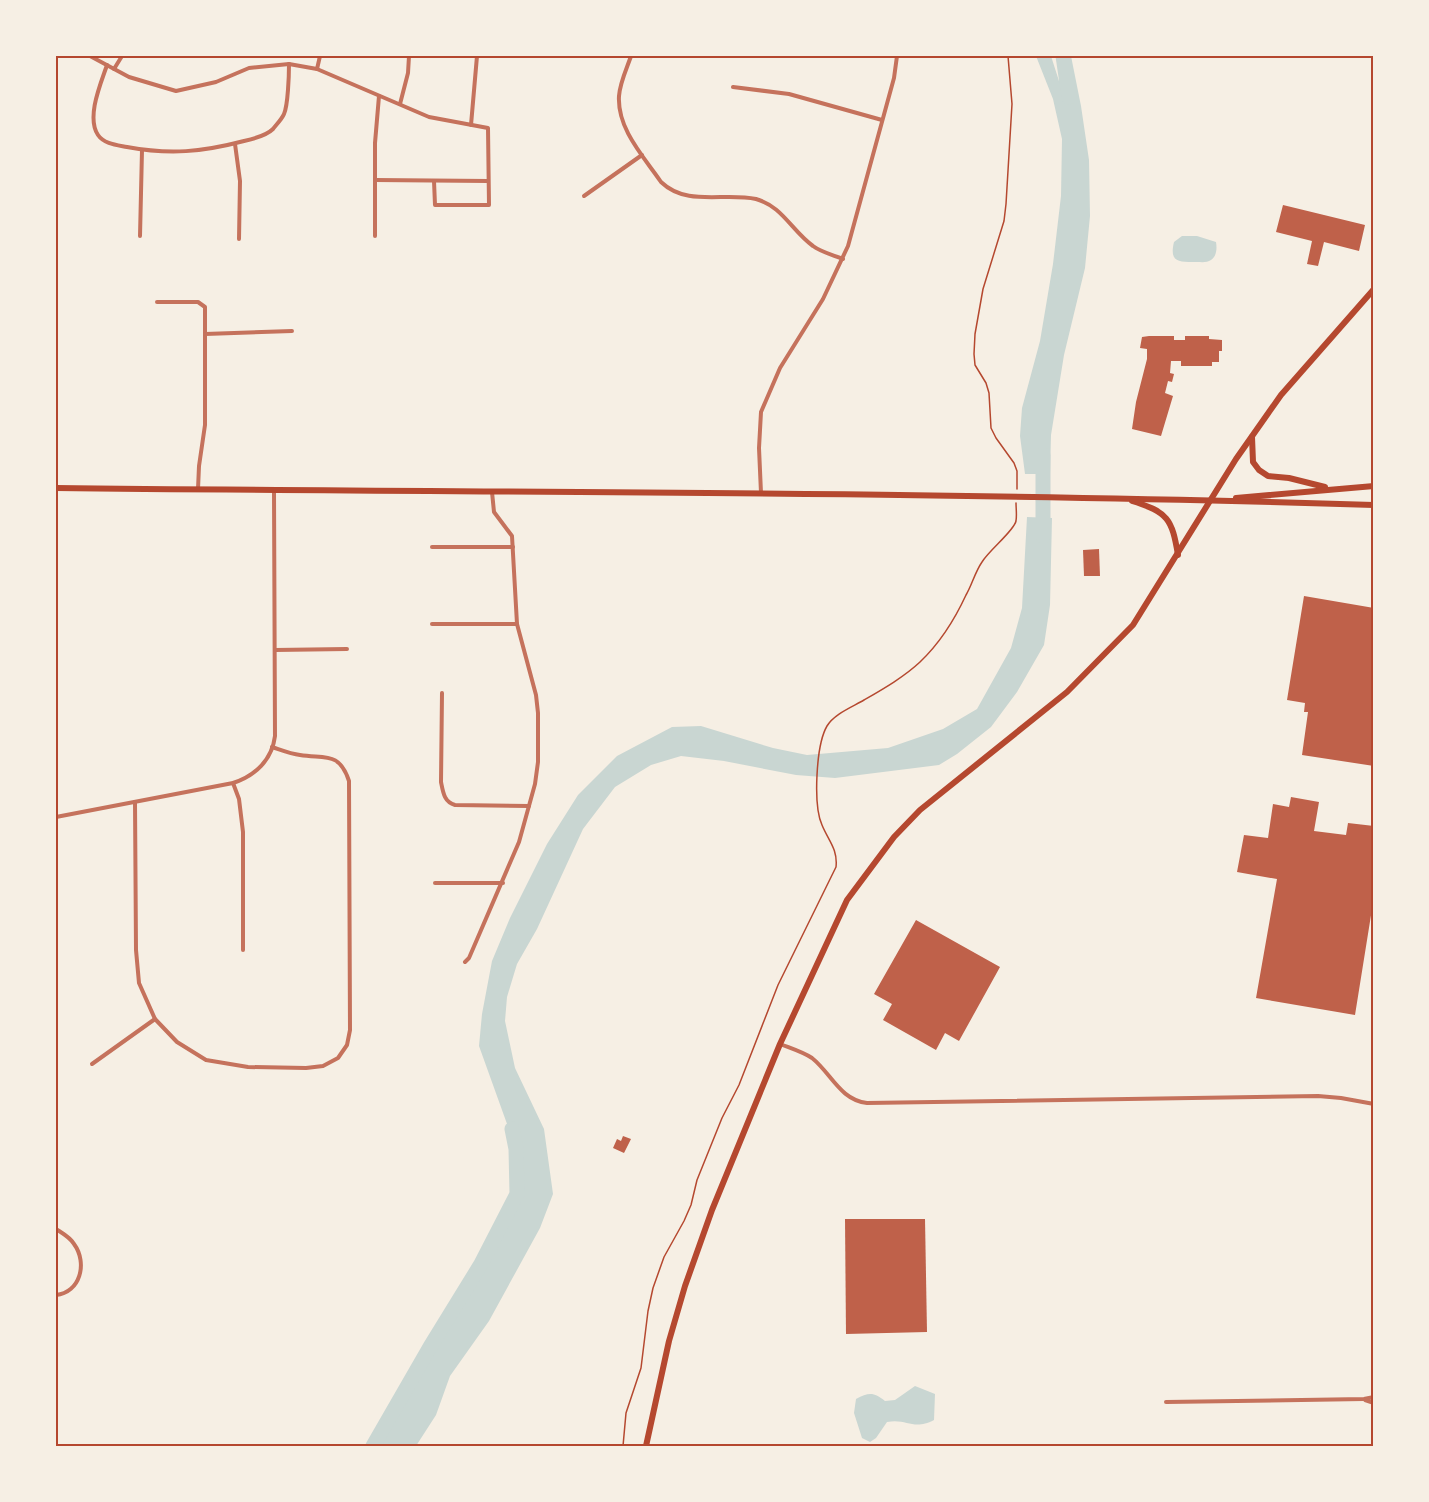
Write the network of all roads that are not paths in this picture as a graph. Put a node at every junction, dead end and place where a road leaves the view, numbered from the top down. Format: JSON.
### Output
{"nodes":[{"id":1,"x":90,"y":56,"type":"edge"},
{"id":2,"x":122,"y":56,"type":"edge"},
{"id":3,"x":320,"y":56,"type":"edge"},
{"id":4,"x":409,"y":56,"type":"edge"},
{"id":5,"x":477,"y":56,"type":"edge"},
{"id":6,"x":631,"y":56,"type":"edge"},
{"id":7,"x":897,"y":56,"type":"edge"},
{"id":8,"x":289,"y":64,"type":"junction"},
{"id":9,"x":107,"y":65,"type":"junction"},
{"id":10,"x":114,"y":69,"type":"junction"},
{"id":11,"x":317,"y":69,"type":"junction"},
{"id":12,"x":733,"y":87,"type":"dead end"},
{"id":13,"x":379,"y":95,"type":"junction"},
{"id":14,"x":400,"y":104,"type":"junction"},
{"id":15,"x":882,"y":120,"type":"junction"},
{"id":16,"x":471,"y":125,"type":"junction"},
{"id":17,"x":235,"y":144,"type":"junction"},
{"id":18,"x":142,"y":150,"type":"junction"},
{"id":19,"x":642,"y":155,"type":"junction"},
{"id":20,"x":375,"y":180,"type":"junction"},
{"id":21,"x":434,"y":181,"type":"junction"},
{"id":22,"x":489,"y":181,"type":"junction"},
{"id":23,"x":584,"y":196,"type":"dead end"},
{"id":24,"x":140,"y":236,"type":"dead end"},
{"id":25,"x":375,"y":236,"type":"dead end"},
{"id":26,"x":239,"y":239,"type":"dead end"},
{"id":27,"x":843,"y":259,"type":"junction"},
{"id":28,"x":1374,"y":289,"type":"edge"},
{"id":29,"x":157,"y":302,"type":"dead end"},
{"id":30,"x":292,"y":331,"type":"dead end"},
{"id":31,"x":205,"y":334,"type":"junction"},
{"id":32,"x":1252,"y":436,"type":"junction"},
{"id":33,"x":1374,"y":486,"type":"edge"},
{"id":34,"x":56,"y":488,"type":"edge"},
{"id":35,"x":1332,"y":488,"type":"junction"},
{"id":36,"x":198,"y":490,"type":"junction"},
{"id":37,"x":274,"y":491,"type":"junction"},
{"id":38,"x":492,"y":491,"type":"junction"},
{"id":39,"x":761,"y":494,"type":"junction"},
{"id":40,"x":1126,"y":499,"type":"junction"},
{"id":41,"x":1212,"y":500,"type":"junction"},
{"id":42,"x":1374,"y":505,"type":"edge"},
{"id":43,"x":432,"y":547,"type":"dead end"},
{"id":44,"x":513,"y":547,"type":"junction"},
{"id":45,"x":1178,"y":555,"type":"junction"},
{"id":46,"x":432,"y":624,"type":"dead end"},
{"id":47,"x":517,"y":624,"type":"junction"},
{"id":48,"x":347,"y":649,"type":"dead end"},
{"id":49,"x":275,"y":650,"type":"junction"},
{"id":50,"x":442,"y":693,"type":"dead end"},
{"id":51,"x":272,"y":747,"type":"junction"},
{"id":52,"x":233,"y":783,"type":"junction"},
{"id":53,"x":135,"y":802,"type":"junction"},
{"id":54,"x":529,"y":807,"type":"junction"},
{"id":55,"x":56,"y":817,"type":"edge"},
{"id":56,"x":435,"y":883,"type":"dead end"},
{"id":57,"x":503,"y":883,"type":"junction"},
{"id":58,"x":243,"y":950,"type":"dead end"},
{"id":59,"x":465,"y":962,"type":"dead end"},
{"id":60,"x":156,"y":1019,"type":"junction"},
{"id":61,"x":780,"y":1044,"type":"junction"},
{"id":62,"x":92,"y":1064,"type":"dead end"},
{"id":63,"x":1374,"y":1104,"type":"edge"},
{"id":64,"x":56,"y":1229,"type":"edge"},
{"id":65,"x":56,"y":1295,"type":"edge"},
{"id":66,"x":1374,"y":1396,"type":"edge"},
{"id":67,"x":1364,"y":1399,"type":"junction"},
{"id":68,"x":1166,"y":1402,"type":"dead end"},
{"id":69,"x":1374,"y":1403,"type":"edge"},
{"id":70,"x":646,"y":1446,"type":"edge"}],
"edges":[{"from":1,"to":9,"type":"street"},
{"from":2,"to":10,"type":"street"},
{"from":3,"to":11,"type":"street"},
{"from":4,"to":14,"type":"street"},
{"from":5,"to":16,"type":"street"},
{"from":6,"to":19,"type":"street"},
{"from":7,"to":15,"type":"street"},
{"from":8,"to":10,"type":"street"},
{"from":8,"to":11,"type":"street"},
{"from":8,"to":17,"type":"street"},
{"from":9,"to":10,"type":"street"},
{"from":9,"to":18,"type":"street"},
{"from":11,"to":13,"type":"street"},
{"from":12,"to":15,"type":"street"},
{"from":13,"to":14,"type":"street"},
{"from":13,"to":20,"type":"street"},
{"from":14,"to":16,"type":"street"},
{"from":15,"to":27,"type":"street"},
{"from":16,"to":22,"type":"street"},
{"from":17,"to":18,"type":"street"},
{"from":17,"to":26,"type":"street"},
{"from":18,"to":24,"type":"street"},
{"from":19,"to":23,"type":"street"},
{"from":19,"to":27,"type":"street"},
{"from":20,"to":21,"type":"street"},
{"from":20,"to":25,"type":"street"},
{"from":21,"to":22,"type":"street"},
{"from":21,"to":22,"type":"street"},
{"from":27,"to":39,"type":"street"},
{"from":28,"to":32,"type":"main road"},
{"from":29,"to":31,"type":"street"},
{"from":30,"to":31,"type":"street"},
{"from":31,"to":36,"type":"street"},
{"from":32,"to":35,"type":"main road"},
{"from":32,"to":41,"type":"main road"},
{"from":33,"to":35,"type":"main road"},
{"from":34,"to":36,"type":"main road"},
{"from":35,"to":41,"type":"main road"},
{"from":36,"to":37,"type":"main road"},
{"from":37,"to":38,"type":"main road"},
{"from":37,"to":49,"type":"street"},
{"from":38,"to":39,"type":"main road"},
{"from":38,"to":44,"type":"street"},
{"from":39,"to":40,"type":"main road"},
{"from":40,"to":41,"type":"main road"},
{"from":40,"to":45,"type":"main road"},
{"from":41,"to":42,"type":"main road"},
{"from":41,"to":45,"type":"main road"},
{"from":43,"to":44,"type":"street"},
{"from":44,"to":47,"type":"street"},
{"from":45,"to":61,"type":"main road"},
{"from":46,"to":47,"type":"street"},
{"from":47,"to":54,"type":"street"},
{"from":48,"to":49,"type":"street"},
{"from":49,"to":51,"type":"street"},
{"from":50,"to":54,"type":"street"},
{"from":51,"to":52,"type":"street"},
{"from":51,"to":60,"type":"street"},
{"from":52,"to":53,"type":"street"},
{"from":52,"to":58,"type":"street"},
{"from":53,"to":55,"type":"street"},
{"from":53,"to":60,"type":"street"},
{"from":54,"to":57,"type":"street"},
{"from":56,"to":57,"type":"street"},
{"from":57,"to":59,"type":"street"},
{"from":60,"to":62,"type":"street"},
{"from":61,"to":63,"type":"street"},
{"from":61,"to":70,"type":"main road"},
{"from":64,"to":65,"type":"street"},
{"from":66,"to":67,"type":"street"},
{"from":67,"to":68,"type":"street"},
{"from":67,"to":69,"type":"street"}]}
